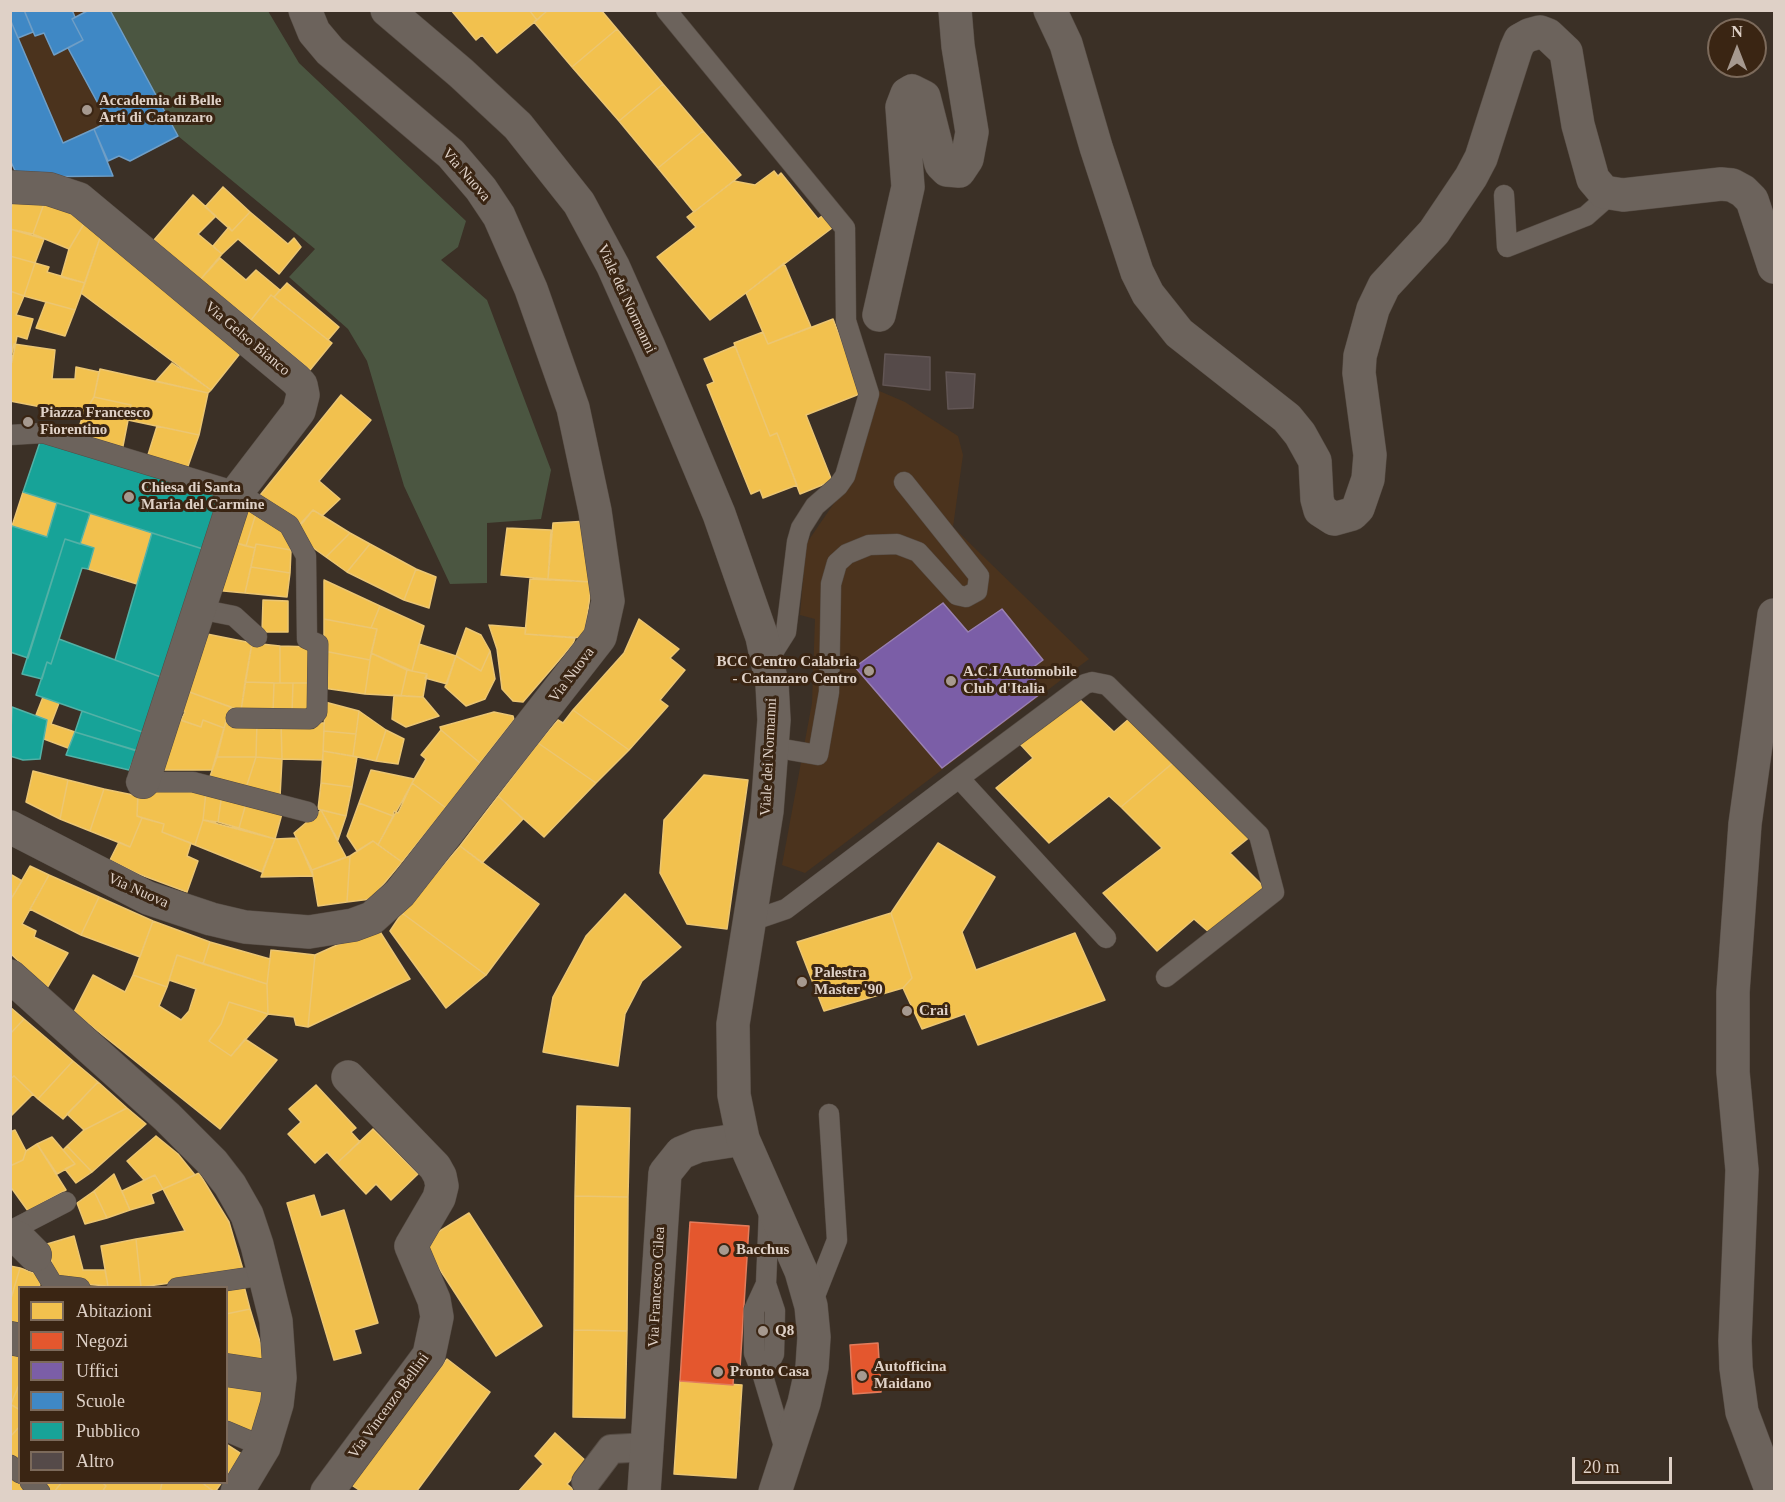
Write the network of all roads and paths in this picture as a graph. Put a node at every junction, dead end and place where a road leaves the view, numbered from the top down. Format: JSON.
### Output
{"nodes":[{"id":1,"x":305,"y":10,"type":"edge"},
{"id":2,"x":387,"y":10,"type":"edge"},
{"id":3,"x":666,"y":10,"type":"edge"},
{"id":4,"x":955,"y":10,"type":"edge"},
{"id":5,"x":1050,"y":10,"type":"edge"},
{"id":6,"x":10,"y":187,"type":"edge"},
{"id":7,"x":1611,"y":194,"type":"junction"},
{"id":8,"x":1504,"y":195,"type":"dead end"},
{"id":9,"x":1774,"y":267,"type":"edge"},
{"id":10,"x":879,"y":315,"type":"dead end"},
{"id":11,"x":10,"y":435,"type":"edge"},
{"id":12,"x":904,"y":482,"type":"dead end"},
{"id":13,"x":237,"y":492,"type":"junction"},
{"id":14,"x":199,"y":609,"type":"junction"},
{"id":15,"x":1774,"y":615,"type":"edge"},
{"id":16,"x":257,"y":637,"type":"dead end"},
{"id":17,"x":767,"y":662,"type":"junction"},
{"id":18,"x":236,"y":717,"type":"dead end"},
{"id":19,"x":772,"y":747,"type":"junction"},
{"id":20,"x":959,"y":778,"type":"junction"},
{"id":21,"x":136,"y":782,"type":"joint"},
{"id":22,"x":308,"y":812,"type":"dead end"},
{"id":23,"x":10,"y":827,"type":"edge"},
{"id":24,"x":748,"y":922,"type":"junction"},
{"id":25,"x":1106,"y":938,"type":"dead end"},
{"id":26,"x":10,"y":976,"type":"edge"},
{"id":27,"x":1166,"y":977,"type":"dead end"},
{"id":28,"x":348,"y":1077,"type":"dead end"},
{"id":29,"x":830,"y":1114,"type":"dead end"},
{"id":30,"x":743,"y":1139,"type":"junction"},
{"id":31,"x":769,"y":1201,"type":"junction"},
{"id":32,"x":66,"y":1202,"type":"dead end"},
{"id":33,"x":19,"y":1240,"type":"edge"},
{"id":34,"x":265,"y":1275,"type":"junction"},
{"id":35,"x":55,"y":1286,"type":"edge"},
{"id":36,"x":184,"y":1286,"type":"edge"},
{"id":37,"x":811,"y":1306,"type":"junction"},
{"id":38,"x":228,"y":1370,"type":"edge"},
{"id":39,"x":280,"y":1378,"type":"junction"},
{"id":40,"x":228,"y":1432,"type":"edge"},
{"id":41,"x":264,"y":1447,"type":"junction"},
{"id":42,"x":649,"y":1447,"type":"junction"},
{"id":43,"x":787,"y":1456,"type":"junction"},
{"id":44,"x":586,"y":1482,"type":"dead end"},
{"id":45,"x":237,"y":1491,"type":"edge"},
{"id":46,"x":327,"y":1491,"type":"edge"},
{"id":47,"x":644,"y":1491,"type":"edge"},
{"id":48,"x":775,"y":1491,"type":"edge"},
{"id":49,"x":1772,"y":1491,"type":"edge"}],
"edges":[{"from":1,"to":23,"type":"street","name":"Via Nuova"},
{"from":2,"to":17,"type":"street","name":"Viale dei Normanni"},
{"from":3,"to":17,"type":"lane"},
{"from":4,"to":10,"type":"street"},
{"from":5,"to":7,"type":"street"},
{"from":6,"to":13,"type":"street","name":"Via Gelso Bianco"},
{"from":7,"to":8,"type":"lane"},
{"from":7,"to":9,"type":"street"},
{"from":11,"to":13,"type":"lane"},
{"from":12,"to":19,"type":"lane"},
{"from":13,"to":14,"type":"street","name":"Via Gelso Bianco"},
{"from":13,"to":18,"type":"lane"},
{"from":14,"to":16,"type":"lane"},
{"from":14,"to":21,"type":"street","name":"Via Gelso Bianco"},
{"from":15,"to":49,"type":"street"},
{"from":17,"to":19,"type":"street","name":"Viale dei Normanni"},
{"from":19,"to":24,"type":"street","name":"Viale dei Normanni"},
{"from":20,"to":24,"type":"lane"},
{"from":20,"to":25,"type":"lane"},
{"from":20,"to":27,"type":"lane"},
{"from":21,"to":22,"type":"lane"},
{"from":24,"to":30,"type":"street","name":"Viale dei Normanni"},
{"from":26,"to":34,"type":"street"},
{"from":28,"to":46,"type":"street","name":"Via Vincenzo Bellini"},
{"from":29,"to":37,"type":"lane"},
{"from":30,"to":31,"type":"street","name":"Viale dei Normanni"},
{"from":30,"to":42,"type":"street","name":"Via Francesco Cilea"},
{"from":31,"to":37,"type":"street","name":"Viale dei Normanni"},
{"from":31,"to":43,"type":"lane"},
{"from":32,"to":33,"type":"lane"},
{"from":33,"to":35,"type":"lane"},
{"from":34,"to":36,"type":"lane"},
{"from":34,"to":39,"type":"street"},
{"from":37,"to":43,"type":"street","name":"Viale dei Normanni"},
{"from":38,"to":39,"type":"street"},
{"from":39,"to":41,"type":"street"},
{"from":40,"to":41,"type":"lane"},
{"from":41,"to":45,"type":"street"},
{"from":42,"to":44,"type":"street"},
{"from":42,"to":47,"type":"street","name":"Via Francesco Cilea"},
{"from":43,"to":48,"type":"street","name":"Viale dei Normanni"}]}
